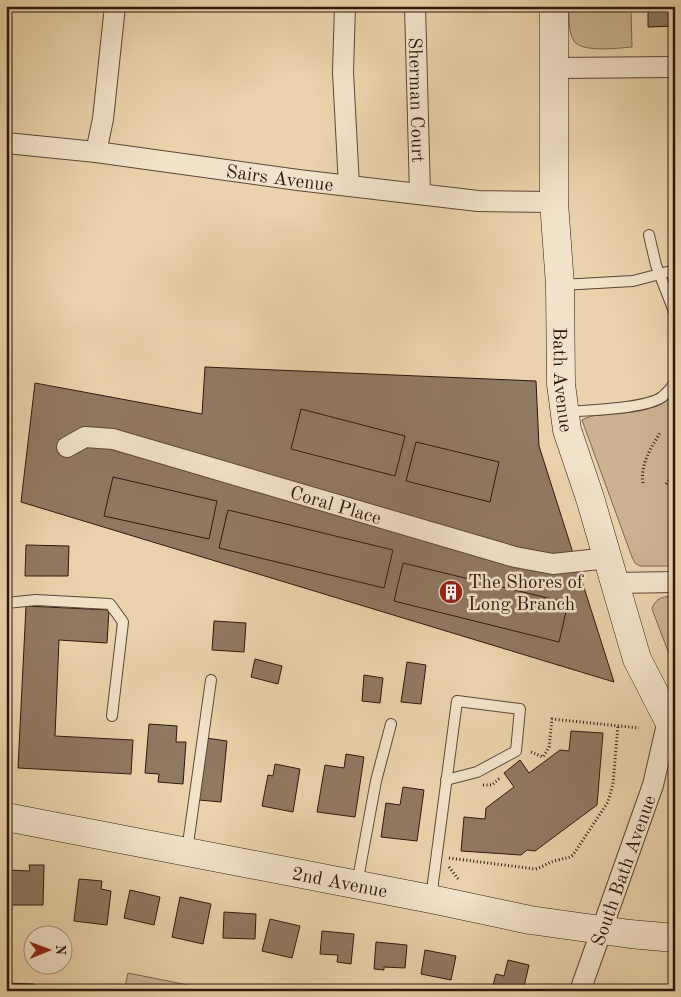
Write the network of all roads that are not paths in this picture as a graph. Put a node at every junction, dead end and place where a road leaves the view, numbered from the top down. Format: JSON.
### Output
{"nodes":[{"id":1,"x":115,"y":6,"type":"edge"},
{"id":2,"x":345,"y":6,"type":"edge"},
{"id":3,"x":415,"y":6,"type":"edge"},
{"id":4,"x":554,"y":6,"type":"edge"},
{"id":5,"x":675,"y":67,"type":"edge"},
{"id":6,"x":555,"y":68,"type":"junction"},
{"id":7,"x":6,"y":143,"type":"edge"},
{"id":8,"x":96,"y":152,"type":"junction"},
{"id":9,"x":349,"y":186,"type":"junction"},
{"id":10,"x":420,"y":194,"type":"junction"},
{"id":11,"x":554,"y":202,"type":"junction"},
{"id":12,"x":648,"y":235,"type":"dead end"},
{"id":13,"x":675,"y":270,"type":"edge"},
{"id":14,"x":660,"y":274,"type":"junction"},
{"id":15,"x":560,"y":285,"type":"junction"},
{"id":16,"x":675,"y":314,"type":"edge"},
{"id":17,"x":675,"y":382,"type":"edge"},
{"id":18,"x":565,"y":412,"type":"junction"},
{"id":19,"x":67,"y":447,"type":"dead end"},
{"id":20,"x":612,"y":570,"type":"junction"},
{"id":21,"x":675,"y":582,"type":"edge"},
{"id":22,"x":6,"y":603,"type":"edge"},
{"id":23,"x":211,"y":680,"type":"dead end"},
{"id":24,"x":671,"y":713,"type":"edge"},
{"id":25,"x":112,"y":716,"type":"dead end"},
{"id":26,"x":391,"y":724,"type":"dead end"},
{"id":27,"x":675,"y":758,"type":"edge"},
{"id":28,"x":657,"y":770,"type":"junction"},
{"id":29,"x":446,"y":780,"type":"junction"},
{"id":30,"x":6,"y":817,"type":"edge"},
{"id":31,"x":187,"y":852,"type":"junction"},
{"id":32,"x":357,"y":885,"type":"junction"},
{"id":33,"x":431,"y":899,"type":"junction"},
{"id":34,"x":602,"y":931,"type":"junction"},
{"id":35,"x":675,"y":938,"type":"edge"},
{"id":36,"x":580,"y":991,"type":"edge"}],
"edges":[{"from":1,"to":8,"type":"street"},
{"from":2,"to":9,"type":"street"},
{"from":3,"to":10,"type":"street","name":"Sherman Court"},
{"from":4,"to":6,"type":"street","name":"Bath Avenue"},
{"from":5,"to":6,"type":"street"},
{"from":6,"to":11,"type":"street","name":"Bath Avenue"},
{"from":7,"to":8,"type":"street","name":"Sairs Avenue"},
{"from":8,"to":9,"type":"street","name":"Sairs Avenue"},
{"from":9,"to":10,"type":"street","name":"Sairs Avenue"},
{"from":10,"to":11,"type":"street","name":"Sairs Avenue"},
{"from":11,"to":15,"type":"street","name":"Bath Avenue"},
{"from":12,"to":14,"type":"lane"},
{"from":13,"to":14,"type":"lane"},
{"from":14,"to":15,"type":"lane"},
{"from":14,"to":16,"type":"lane"},
{"from":15,"to":18,"type":"street","name":"Bath Avenue"},
{"from":17,"to":18,"type":"lane"},
{"from":18,"to":20,"type":"street","name":"Bath Avenue"},
{"from":19,"to":20,"type":"street","name":"Coral Place"},
{"from":20,"to":21,"type":"street","name":"Coral Place"},
{"from":20,"to":24,"type":"street","name":"Bath Avenue"},
{"from":22,"to":25,"type":"lane"},
{"from":23,"to":31,"type":"lane"},
{"from":24,"to":28,"type":"street","name":"South Bath Avenue"},
{"from":26,"to":32,"type":"lane"},
{"from":27,"to":28,"type":"street"},
{"from":28,"to":34,"type":"street","name":"South Bath Avenue"},
{"from":29,"to":29,"type":"lane"},
{"from":29,"to":33,"type":"lane"},
{"from":30,"to":31,"type":"street","name":"2nd Avenue"},
{"from":31,"to":32,"type":"street","name":"2nd Avenue"},
{"from":32,"to":33,"type":"street","name":"2nd Avenue"},
{"from":33,"to":34,"type":"street","name":"2nd Avenue"},
{"from":34,"to":35,"type":"street","name":"2nd Avenue"},
{"from":34,"to":36,"type":"street","name":"South Bath Avenue"}]}
